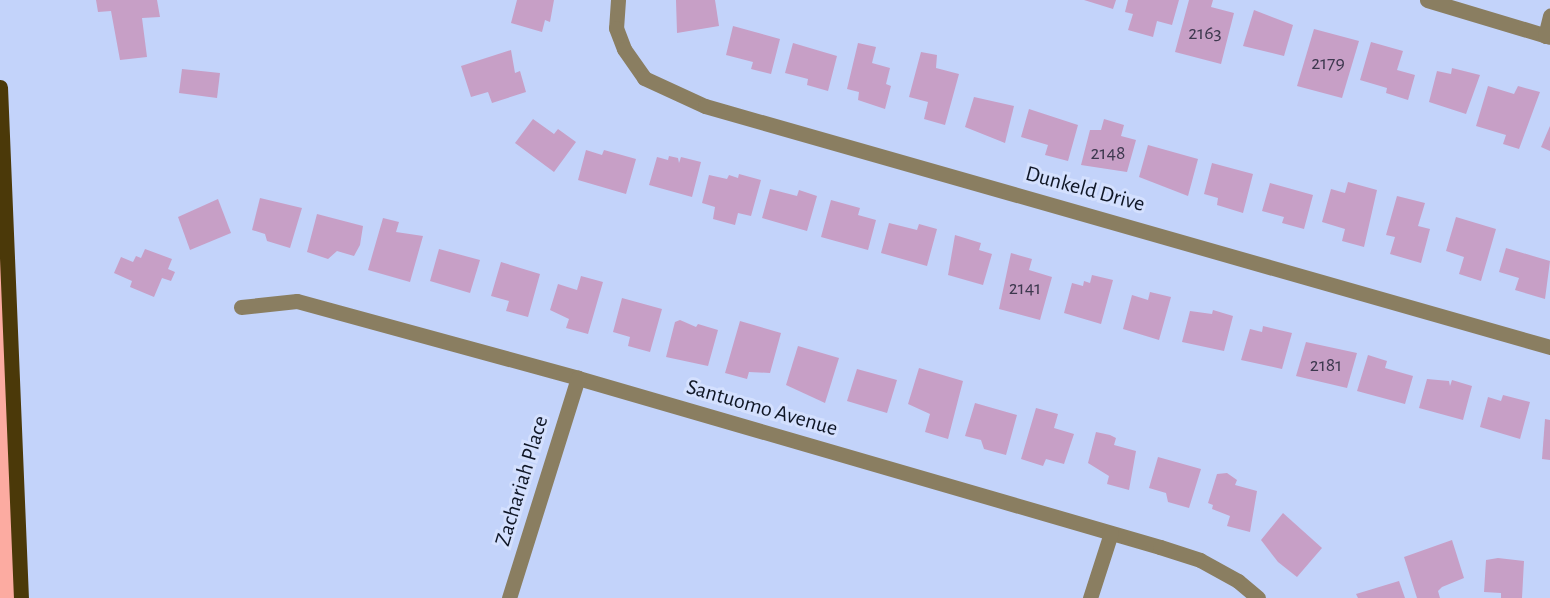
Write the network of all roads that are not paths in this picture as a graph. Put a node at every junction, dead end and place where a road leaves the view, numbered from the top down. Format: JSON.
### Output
{"nodes":[{"id":1,"x":618,"y":0,"type":"edge"},
{"id":2,"x":1427,"y":0,"type":"edge"},
{"id":3,"x":1550,"y":16,"type":"edge"},
{"id":4,"x":1547,"y":36,"type":"edge"},
{"id":5,"x":0,"y":87,"type":"edge"},
{"id":6,"x":242,"y":307,"type":"dead end"},
{"id":7,"x":1550,"y":347,"type":"edge"},
{"id":8,"x":578,"y":378,"type":"junction"},
{"id":9,"x":1111,"y":532,"type":"junction"},
{"id":10,"x":21,"y":598,"type":"edge"},
{"id":11,"x":509,"y":598,"type":"edge"},
{"id":12,"x":1090,"y":598,"type":"edge"},
{"id":13,"x":1258,"y":598,"type":"edge"}],
"edges":[{"from":1,"to":7,"type":"street","name":"Dunkeld Drive"},
{"from":2,"to":4,"type":"street"},
{"from":3,"to":4,"type":"street"},
{"from":5,"to":10,"type":"main road"},
{"from":6,"to":8,"type":"street","name":"Santuomo Avenue"},
{"from":8,"to":9,"type":"street","name":"Santuomo Avenue"},
{"from":8,"to":11,"type":"street","name":"Zachariah Place"},
{"from":9,"to":12,"type":"street"},
{"from":9,"to":13,"type":"street","name":"Santuomo Avenue"}]}
